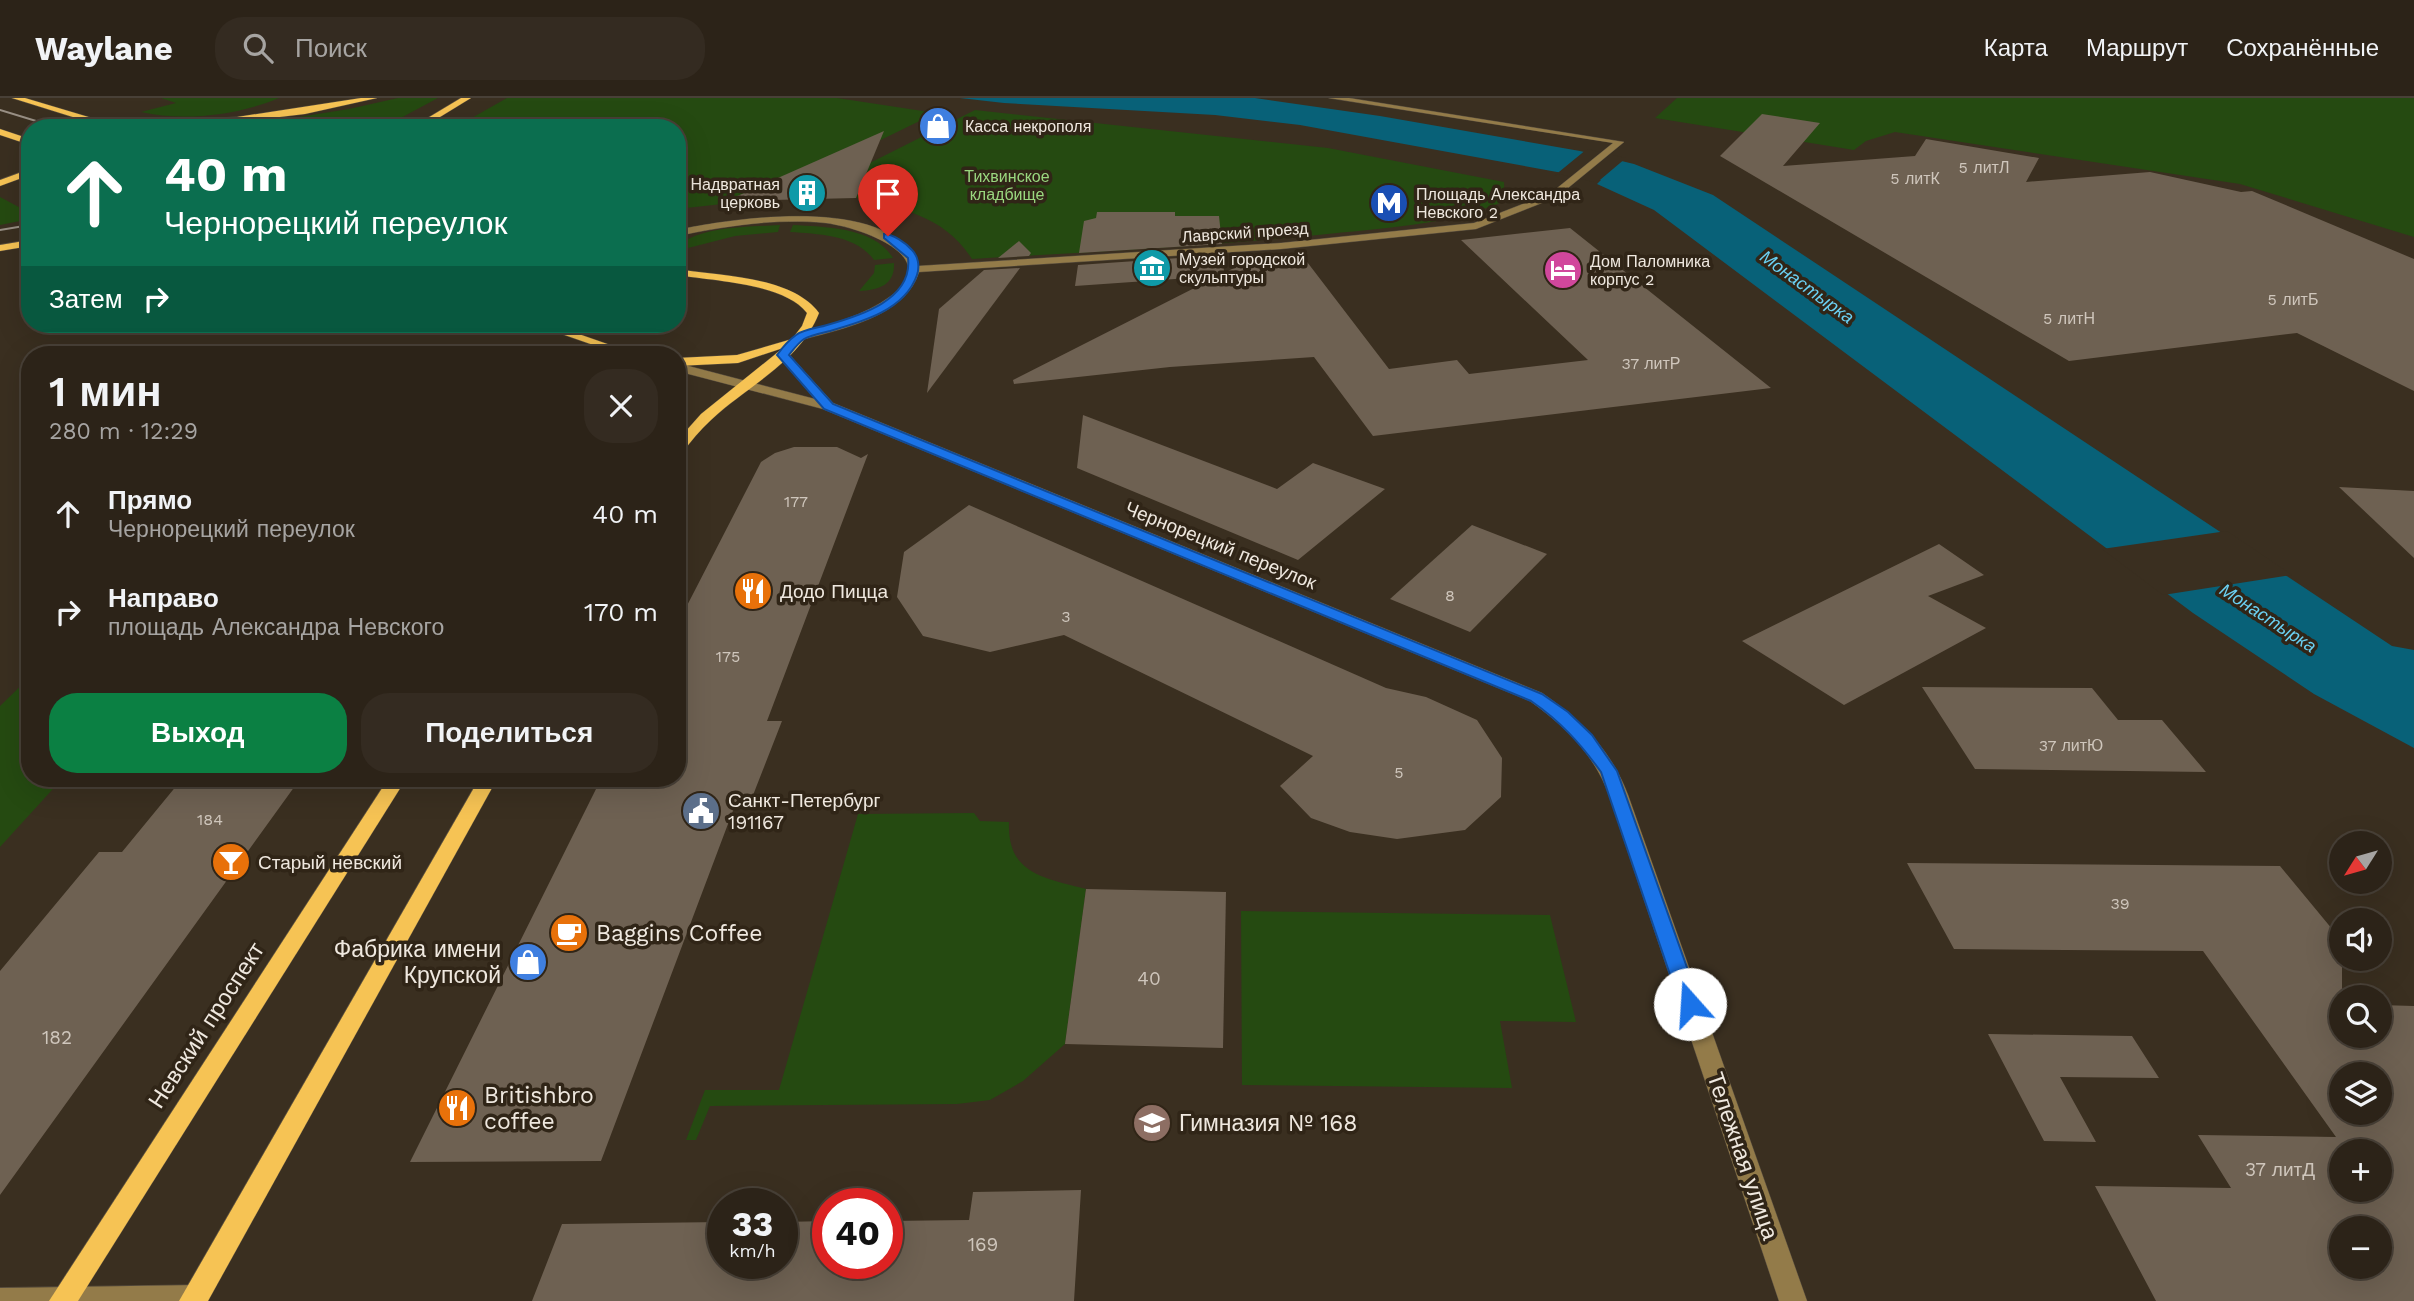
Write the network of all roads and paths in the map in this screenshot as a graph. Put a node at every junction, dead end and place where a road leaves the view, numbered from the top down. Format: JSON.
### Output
{"nodes":[{"id":1,"x":16,"y":98,"type":"edge"},
{"id":2,"x":373,"y":98,"type":"edge"},
{"id":3,"x":467,"y":98,"type":"edge"},
{"id":4,"x":1333,"y":98,"type":"edge"},
{"id":5,"x":298,"y":102,"type":"dead end"},
{"id":6,"x":86,"y":119,"type":"edge"},
{"id":7,"x":243,"y":119,"type":"edge"},
{"id":8,"x":248,"y":119,"type":"edge"},
{"id":9,"x":431,"y":119,"type":"edge"},
{"id":10,"x":0,"y":132,"type":"edge"},
{"id":11,"x":21,"y":139,"type":"edge"},
{"id":12,"x":21,"y":175,"type":"edge"},
{"id":13,"x":0,"y":183,"type":"edge"},
{"id":14,"x":686,"y":232,"type":"edge"},
{"id":15,"x":21,"y":244,"type":"edge"},
{"id":16,"x":0,"y":248,"type":"edge"},
{"id":17,"x":914,"y":270,"type":"junction"},
{"id":18,"x":686,"y":274,"type":"edge"},
{"id":19,"x":564,"y":333,"type":"edge"},
{"id":20,"x":573,"y":336,"type":"junction"},
{"id":21,"x":801,"y":336,"type":"junction"},
{"id":22,"x":583,"y":346,"type":"edge"},
{"id":23,"x":605,"y":346,"type":"edge"},
{"id":24,"x":782,"y":355,"type":"junction"},
{"id":25,"x":686,"y":364,"type":"edge"},
{"id":26,"x":686,"y":368,"type":"edge"},
{"id":27,"x":746,"y":386,"type":"junction"},
{"id":28,"x":828,"y":406,"type":"junction"},
{"id":29,"x":686,"y":440,"type":"edge"},
{"id":30,"x":1586,"y":739,"type":"joint"},
{"id":31,"x":392,"y":787,"type":"edge"},
{"id":32,"x":483,"y":787,"type":"edge"},
{"id":33,"x":194,"y":1299,"type":"edge"},
{"id":34,"x":0,"y":1300,"type":"edge"},
{"id":35,"x":63,"y":1300,"type":"edge"},
{"id":36,"x":1793,"y":1301,"type":"edge"}],
"edges":[{"from":1,"to":6,"type":"main road"},
{"from":2,"to":8,"type":"main road"},
{"from":3,"to":9,"type":"main road"},
{"from":4,"to":17,"type":"street","name":"Лаврский проезд"},
{"from":5,"to":7,"type":"main road"},
{"from":10,"to":11,"type":"main road"},
{"from":12,"to":13,"type":"main road"},
{"from":14,"to":17,"type":"street"},
{"from":15,"to":16,"type":"main road"},
{"from":17,"to":21,"type":"street"},
{"from":18,"to":21,"type":"main road"},
{"from":19,"to":20,"type":"main road"},
{"from":20,"to":22,"type":"main road"},
{"from":20,"to":23,"type":"main road"},
{"from":21,"to":24,"type":"main road"},
{"from":21,"to":25,"type":"main road"},
{"from":24,"to":27,"type":"main road"},
{"from":24,"to":28,"type":"street","name":"Чернорецкий переулок"},
{"from":26,"to":27,"type":"street","name":"Чернорецкий переулок"},
{"from":27,"to":28,"type":"street","name":"Чернорецкий переулок"},
{"from":27,"to":29,"type":"main road"},
{"from":28,"to":30,"type":"street","name":"Чернорецкий переулок"},
{"from":30,"to":36,"type":"street","name":"Тележная улица"},
{"from":31,"to":35,"type":"main road","name":"Невский проспект"},
{"from":32,"to":33,"type":"main road"},
{"from":33,"to":35,"type":"street"},
{"from":34,"to":35,"type":"street"}]}
